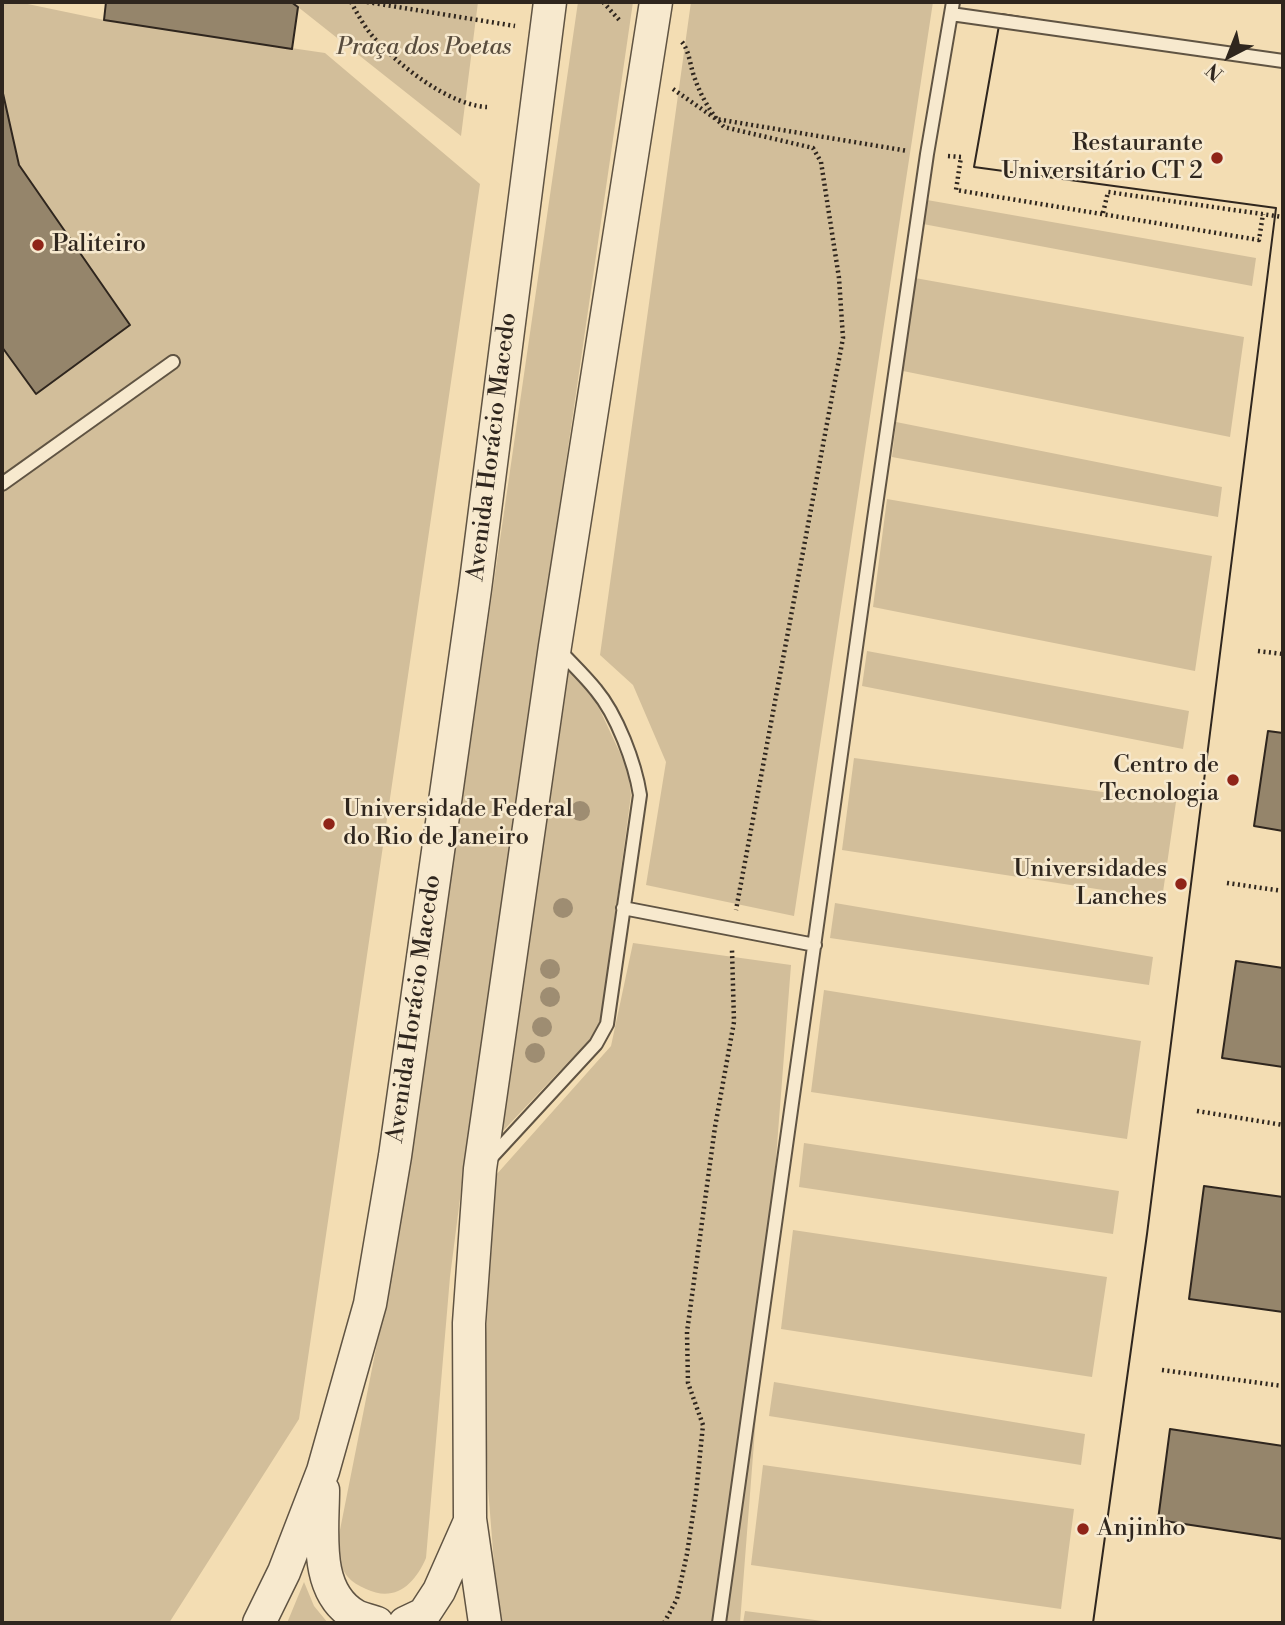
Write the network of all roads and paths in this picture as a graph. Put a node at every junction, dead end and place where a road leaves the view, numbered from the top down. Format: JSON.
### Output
{"nodes":[{"id":1,"x":351,"y":2,"type":"edge"},
{"id":2,"x":367,"y":2,"type":"edge"},
{"id":3,"x":550,"y":2,"type":"edge"},
{"id":4,"x":603,"y":2,"type":"edge"},
{"id":5,"x":656,"y":2,"type":"edge"},
{"id":6,"x":952,"y":8,"type":"edge"},
{"id":7,"x":515,"y":26,"type":"dead end"},
{"id":8,"x":629,"y":27,"type":"dead end"},
{"id":9,"x":680,"y":40,"type":"dead end"},
{"id":10,"x":1283,"y":61,"type":"edge"},
{"id":11,"x":487,"y":107,"type":"dead end"},
{"id":12,"x":1103,"y":213,"type":"dead end"},
{"id":13,"x":1263,"y":214,"type":"junction"},
{"id":14,"x":1283,"y":217,"type":"edge"},
{"id":15,"x":1259,"y":240,"type":"dead end"},
{"id":16,"x":173,"y":362,"type":"dead end"},
{"id":17,"x":2,"y":484,"type":"edge"},
{"id":18,"x":555,"y":646,"type":"junction"},
{"id":19,"x":1258,"y":651,"type":"dead end"},
{"id":20,"x":1283,"y":654,"type":"edge"},
{"id":21,"x":1227,"y":883,"type":"dead end"},
{"id":22,"x":1283,"y":891,"type":"edge"},
{"id":23,"x":623,"y":908,"type":"junction"},
{"id":24,"x":732,"y":929,"type":"junction"},
{"id":25,"x":814,"y":945,"type":"junction"},
{"id":26,"x":1197,"y":1111,"type":"dead end"},
{"id":27,"x":1283,"y":1125,"type":"edge"},
{"id":28,"x":480,"y":1169,"type":"junction"},
{"id":29,"x":1163,"y":1370,"type":"dead end"},
{"id":30,"x":1283,"y":1386,"type":"edge"},
{"id":31,"x":323,"y":1471,"type":"junction"},
{"id":32,"x":470,"y":1519,"type":"junction"},
{"id":33,"x":259,"y":1623,"type":"edge"},
{"id":34,"x":377,"y":1623,"type":"edge"},
{"id":35,"x":405,"y":1623,"type":"edge"},
{"id":36,"x":485,"y":1623,"type":"edge"},
{"id":37,"x":664,"y":1623,"type":"edge"},
{"id":38,"x":719,"y":1623,"type":"edge"}],
"edges":[{"from":1,"to":11,"type":"path"},
{"from":2,"to":7,"type":"path"},
{"from":3,"to":31,"type":"street","name":"Avenida Horácio Macedo"},
{"from":4,"to":8,"type":"path"},
{"from":5,"to":18,"type":"street"},
{"from":6,"to":10,"type":"lane"},
{"from":6,"to":25,"type":"lane"},
{"from":9,"to":24,"type":"path"},
{"from":12,"to":13,"type":"path"},
{"from":13,"to":14,"type":"path"},
{"from":13,"to":15,"type":"path"},
{"from":16,"to":17,"type":"lane"},
{"from":18,"to":23,"type":"lane"},
{"from":18,"to":28,"type":"street"},
{"from":19,"to":20,"type":"path"},
{"from":21,"to":22,"type":"path"},
{"from":23,"to":24,"type":"lane"},
{"from":23,"to":28,"type":"lane"},
{"from":24,"to":25,"type":"lane"},
{"from":24,"to":37,"type":"path"},
{"from":25,"to":38,"type":"lane"},
{"from":26,"to":27,"type":"path"},
{"from":28,"to":32,"type":"street"},
{"from":29,"to":30,"type":"path"},
{"from":31,"to":33,"type":"street","name":"Avenida Horácio Macedo"},
{"from":31,"to":34,"type":"street"},
{"from":32,"to":35,"type":"street"},
{"from":32,"to":36,"type":"street"}]}
